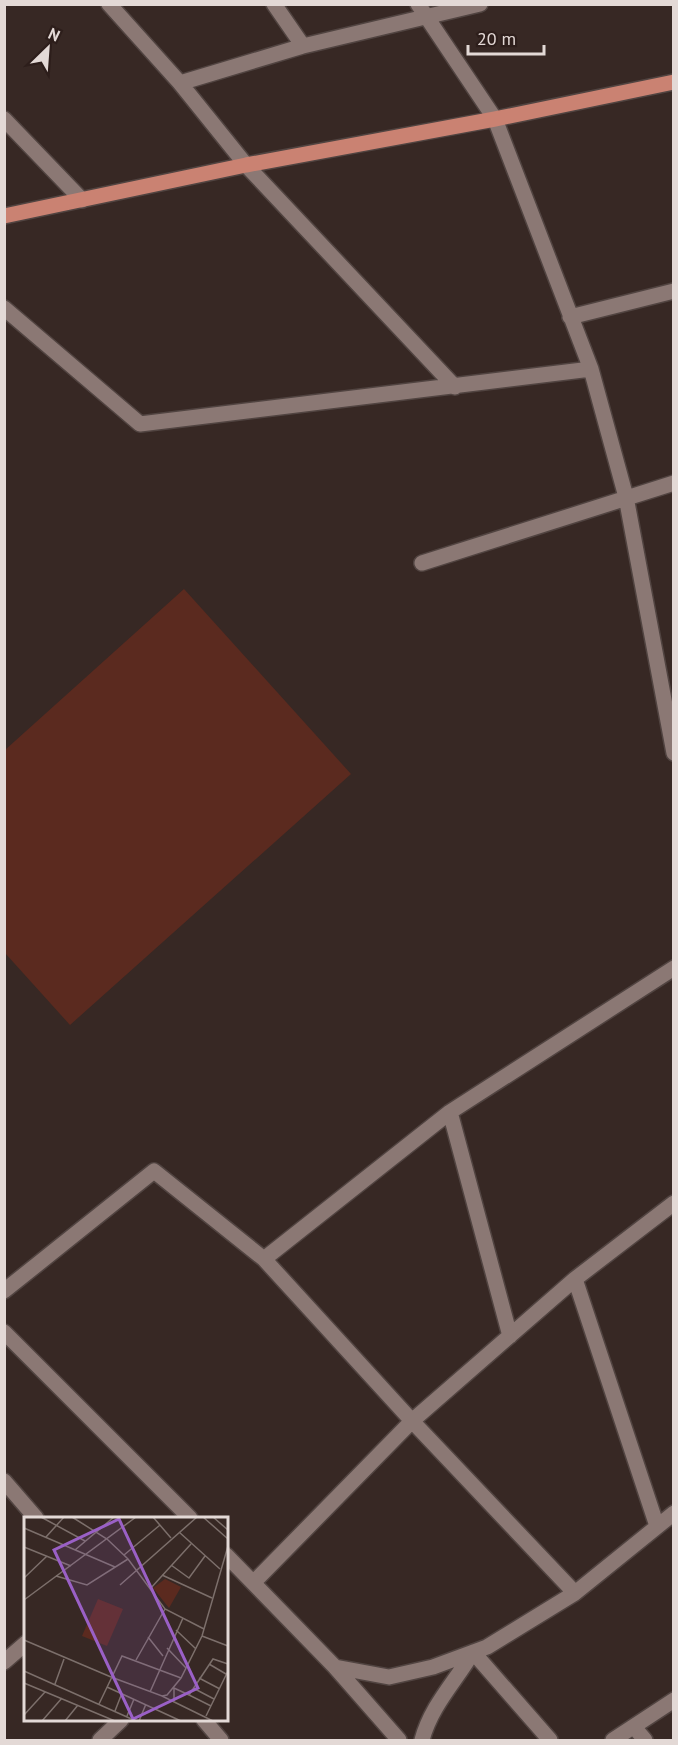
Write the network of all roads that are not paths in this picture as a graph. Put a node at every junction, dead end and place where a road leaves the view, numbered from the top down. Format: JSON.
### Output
{"nodes":[{"id":1,"x":109,"y":4,"type":"edge"},
{"id":2,"x":274,"y":4,"type":"edge"},
{"id":3,"x":418,"y":4,"type":"edge"},
{"id":4,"x":480,"y":4,"type":"edge"},
{"id":5,"x":426,"y":18,"type":"junction"},
{"id":6,"x":303,"y":46,"type":"junction"},
{"id":7,"x":674,"y":82,"type":"edge"},
{"id":8,"x":180,"y":83,"type":"junction"},
{"id":9,"x":4,"y":118,"type":"edge"},
{"id":10,"x":495,"y":119,"type":"junction"},
{"id":11,"x":246,"y":165,"type":"junction"},
{"id":12,"x":82,"y":200,"type":"junction"},
{"id":13,"x":4,"y":216,"type":"edge"},
{"id":14,"x":674,"y":291,"type":"edge"},
{"id":15,"x":4,"y":308,"type":"edge"},
{"id":16,"x":570,"y":318,"type":"junction"},
{"id":17,"x":591,"y":369,"type":"junction"},
{"id":18,"x":455,"y":387,"type":"junction"},
{"id":19,"x":674,"y":483,"type":"edge"},
{"id":20,"x":626,"y":497,"type":"junction"},
{"id":21,"x":422,"y":563,"type":"dead end"},
{"id":22,"x":669,"y":708,"type":"edge"},
{"id":23,"x":674,"y":753,"type":"edge"},
{"id":24,"x":674,"y":968,"type":"edge"},
{"id":25,"x":450,"y":1112,"type":"junction"},
{"id":26,"x":674,"y":1203,"type":"edge"},
{"id":27,"x":264,"y":1259,"type":"junction"},
{"id":28,"x":575,"y":1279,"type":"junction"},
{"id":29,"x":4,"y":1291,"type":"edge"},
{"id":30,"x":4,"y":1332,"type":"edge"},
{"id":31,"x":510,"y":1336,"type":"junction"},
{"id":32,"x":412,"y":1421,"type":"junction"},
{"id":33,"x":7,"y":1489,"type":"edge"},
{"id":34,"x":674,"y":1513,"type":"edge"},
{"id":35,"x":35,"y":1517,"type":"edge"},
{"id":36,"x":189,"y":1517,"type":"edge"},
{"id":37,"x":657,"y":1526,"type":"junction"},
{"id":38,"x":228,"y":1557,"type":"edge"},
{"id":39,"x":254,"y":1582,"type":"junction"},
{"id":40,"x":575,"y":1593,"type":"junction"},
{"id":41,"x":24,"y":1645,"type":"edge"},
{"id":42,"x":473,"y":1652,"type":"junction"},
{"id":43,"x":4,"y":1662,"type":"edge"},
{"id":44,"x":335,"y":1667,"type":"junction"},
{"id":45,"x":674,"y":1700,"type":"edge"},
{"id":46,"x":119,"y":1721,"type":"edge"},
{"id":47,"x":206,"y":1721,"type":"edge"},
{"id":48,"x":634,"y":1727,"type":"junction"},
{"id":49,"x":100,"y":1740,"type":"edge"},
{"id":50,"x":221,"y":1740,"type":"edge"},
{"id":51,"x":399,"y":1740,"type":"edge"},
{"id":52,"x":422,"y":1740,"type":"edge"},
{"id":53,"x":550,"y":1740,"type":"edge"},
{"id":54,"x":613,"y":1740,"type":"edge"},
{"id":55,"x":645,"y":1740,"type":"edge"}],
"edges":[{"from":1,"to":8,"type":"street"},
{"from":2,"to":6,"type":"street"},
{"from":3,"to":5,"type":"street"},
{"from":4,"to":5,"type":"street"},
{"from":5,"to":6,"type":"street"},
{"from":5,"to":10,"type":"street"},
{"from":6,"to":8,"type":"street"},
{"from":7,"to":10,"type":"main road"},
{"from":8,"to":11,"type":"street"},
{"from":9,"to":12,"type":"street"},
{"from":10,"to":11,"type":"main road"},
{"from":10,"to":16,"type":"street"},
{"from":11,"to":12,"type":"main road"},
{"from":11,"to":18,"type":"street"},
{"from":12,"to":13,"type":"main road"},
{"from":14,"to":16,"type":"street"},
{"from":15,"to":18,"type":"street"},
{"from":16,"to":17,"type":"street"},
{"from":17,"to":18,"type":"street"},
{"from":17,"to":20,"type":"street"},
{"from":19,"to":20,"type":"street"},
{"from":20,"to":21,"type":"street"},
{"from":20,"to":22,"type":"street"},
{"from":22,"to":23,"type":"street"},
{"from":24,"to":25,"type":"street"},
{"from":25,"to":27,"type":"street"},
{"from":25,"to":31,"type":"street"},
{"from":26,"to":28,"type":"street"},
{"from":27,"to":29,"type":"street"},
{"from":27,"to":32,"type":"street"},
{"from":28,"to":31,"type":"street"},
{"from":28,"to":37,"type":"street"},
{"from":30,"to":36,"type":"street"},
{"from":31,"to":32,"type":"street"},
{"from":32,"to":39,"type":"street"},
{"from":32,"to":40,"type":"street"},
{"from":33,"to":35,"type":"street"},
{"from":34,"to":37,"type":"street"},
{"from":37,"to":40,"type":"street"},
{"from":38,"to":39,"type":"street"},
{"from":39,"to":44,"type":"street"},
{"from":40,"to":42,"type":"street"},
{"from":41,"to":43,"type":"street"},
{"from":42,"to":44,"type":"street"},
{"from":42,"to":52,"type":"street"},
{"from":42,"to":53,"type":"street"},
{"from":44,"to":51,"type":"street"},
{"from":45,"to":48,"type":"street"},
{"from":46,"to":49,"type":"street"},
{"from":47,"to":50,"type":"street"},
{"from":48,"to":54,"type":"street"},
{"from":48,"to":55,"type":"street"}]}
